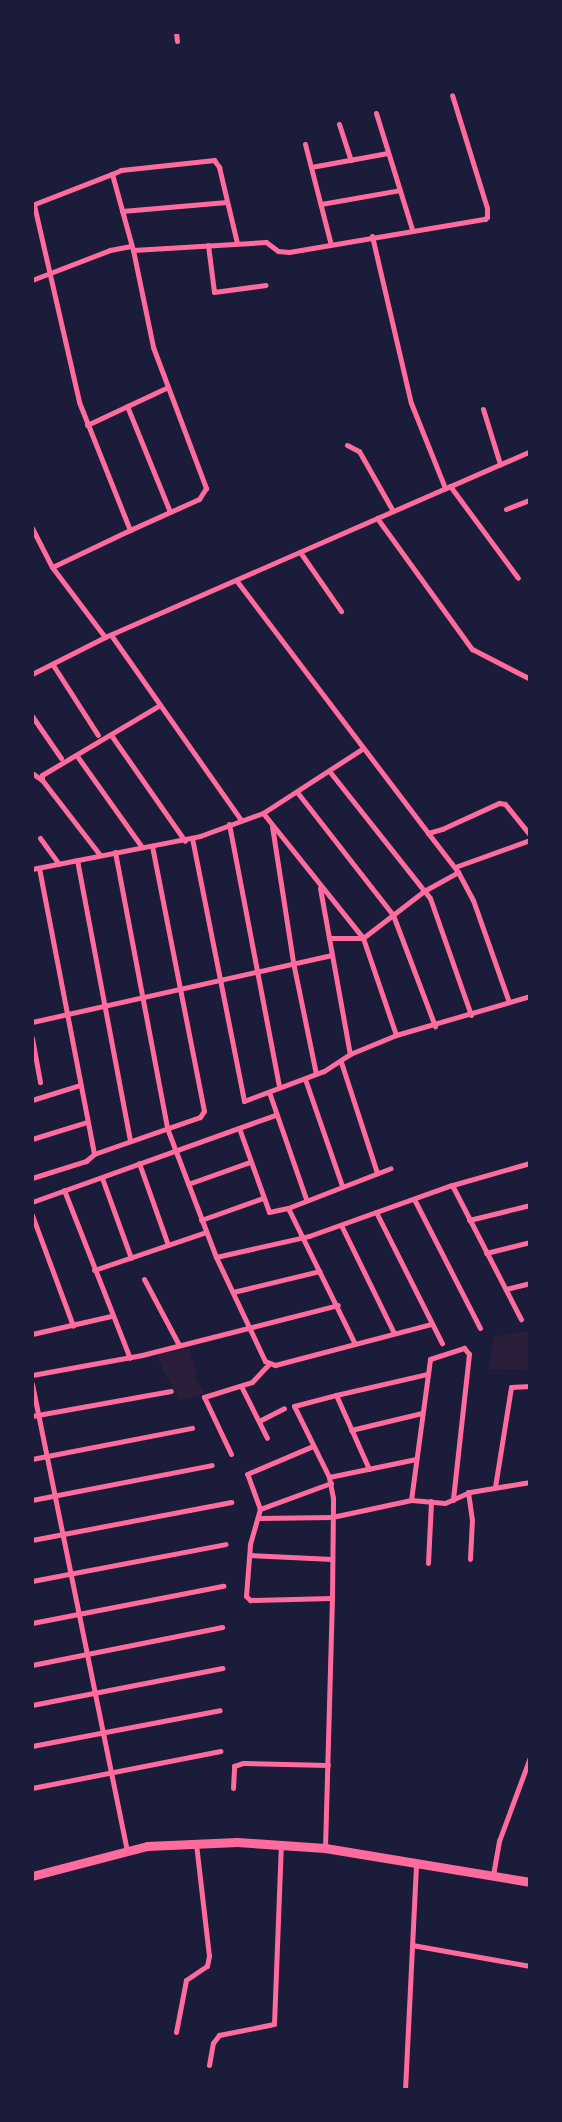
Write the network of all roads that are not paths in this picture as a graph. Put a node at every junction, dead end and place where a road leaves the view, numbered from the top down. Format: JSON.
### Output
{"nodes":[{"id":1,"x":176,"y":32,"type":"edge"},
{"id":2,"x":177,"y":41,"type":"dead end"},
{"id":3,"x":452,"y":95,"type":"dead end"},
{"id":4,"x":376,"y":113,"type":"dead end"},
{"id":5,"x":339,"y":124,"type":"dead end"},
{"id":6,"x":305,"y":144,"type":"dead end"},
{"id":7,"x":388,"y":153,"type":"junction"},
{"id":8,"x":351,"y":160,"type":"junction"},
{"id":9,"x":311,"y":167,"type":"junction"},
{"id":10,"x":112,"y":174,"type":"junction"},
{"id":11,"x":400,"y":190,"type":"junction"},
{"id":12,"x":228,"y":202,"type":"junction"},
{"id":13,"x":321,"y":204,"type":"junction"},
{"id":14,"x":33,"y":205,"type":"edge"},
{"id":15,"x":122,"y":211,"type":"junction"},
{"id":16,"x":412,"y":229,"type":"junction"},
{"id":17,"x":372,"y":236,"type":"junction"},
{"id":18,"x":237,"y":243,"type":"junction"},
{"id":19,"x":208,"y":245,"type":"junction"},
{"id":20,"x":331,"y":245,"type":"junction"},
{"id":21,"x":131,"y":248,"type":"junction"},
{"id":22,"x":52,"y":274,"type":"junction"},
{"id":23,"x":32,"y":280,"type":"edge"},
{"id":24,"x":266,"y":285,"type":"dead end"},
{"id":25,"x":168,"y":386,"type":"junction"},
{"id":26,"x":127,"y":406,"type":"junction"},
{"id":27,"x":483,"y":409,"type":"dead end"},
{"id":28,"x":87,"y":425,"type":"junction"},
{"id":29,"x":347,"y":445,"type":"dead end"},
{"id":30,"x":530,"y":451,"type":"edge"},
{"id":31,"x":500,"y":464,"type":"junction"},
{"id":32,"x":448,"y":487,"type":"junction"},
{"id":33,"x":530,"y":500,"type":"edge"},
{"id":34,"x":506,"y":509,"type":"dead end"},
{"id":35,"x":393,"y":511,"type":"junction"},
{"id":36,"x":170,"y":512,"type":"junction"},
{"id":37,"x":376,"y":518,"type":"junction"},
{"id":38,"x":32,"y":528,"type":"edge"},
{"id":39,"x":130,"y":530,"type":"junction"},
{"id":40,"x":300,"y":552,"type":"junction"},
{"id":41,"x":52,"y":568,"type":"junction"},
{"id":42,"x":518,"y":578,"type":"dead end"},
{"id":43,"x":236,"y":580,"type":"junction"},
{"id":44,"x":341,"y":611,"type":"dead end"},
{"id":45,"x":108,"y":636,"type":"junction"},
{"id":46,"x":53,"y":665,"type":"junction"},
{"id":47,"x":32,"y":674,"type":"edge"},
{"id":48,"x":530,"y":679,"type":"edge"},
{"id":49,"x":160,"y":705,"type":"junction"},
{"id":50,"x":32,"y":716,"type":"edge"},
{"id":51,"x":98,"y":734,"type":"dead end"},
{"id":52,"x":111,"y":735,"type":"junction"},
{"id":53,"x":362,"y":749,"type":"junction"},
{"id":54,"x":77,"y":756,"type":"junction"},
{"id":55,"x":61,"y":758,"type":"dead end"},
{"id":56,"x":330,"y":772,"type":"junction"},
{"id":57,"x":32,"y":773,"type":"edge"},
{"id":58,"x":42,"y":778,"type":"junction"},
{"id":59,"x":297,"y":792,"type":"junction"},
{"id":60,"x":263,"y":813,"type":"junction"},
{"id":61,"x":241,"y":820,"type":"junction"},
{"id":62,"x":229,"y":824,"type":"junction"},
{"id":63,"x":272,"y":826,"type":"junction"},
{"id":64,"x":428,"y":833,"type":"junction"},
{"id":65,"x":530,"y":835,"type":"edge"},
{"id":66,"x":40,"y":838,"type":"dead end"},
{"id":67,"x":192,"y":838,"type":"junction"},
{"id":68,"x":185,"y":840,"type":"junction"},
{"id":69,"x":530,"y":840,"type":"edge"},
{"id":70,"x":142,"y":847,"type":"junction"},
{"id":71,"x":152,"y":847,"type":"junction"},
{"id":72,"x":115,"y":852,"type":"junction"},
{"id":73,"x":100,"y":855,"type":"junction"},
{"id":74,"x":77,"y":860,"type":"junction"},
{"id":75,"x":59,"y":864,"type":"junction"},
{"id":76,"x":36,"y":868,"type":"edge"},
{"id":77,"x":456,"y":870,"type":"junction"},
{"id":78,"x":319,"y":885,"type":"junction"},
{"id":79,"x":424,"y":891,"type":"junction"},
{"id":80,"x":393,"y":915,"type":"junction"},
{"id":81,"x":328,"y":938,"type":"junction"},
{"id":82,"x":363,"y":938,"type":"junction"},
{"id":83,"x":331,"y":954,"type":"junction"},
{"id":84,"x":293,"y":962,"type":"junction"},
{"id":85,"x":255,"y":973,"type":"junction"},
{"id":86,"x":219,"y":982,"type":"junction"},
{"id":87,"x":181,"y":989,"type":"junction"},
{"id":88,"x":530,"y":996,"type":"edge"},
{"id":89,"x":142,"y":998,"type":"junction"},
{"id":90,"x":509,"y":1002,"type":"junction"},
{"id":91,"x":103,"y":1006,"type":"junction"},
{"id":92,"x":65,"y":1014,"type":"junction"},
{"id":93,"x":471,"y":1015,"type":"junction"},
{"id":94,"x":32,"y":1022,"type":"edge"},
{"id":95,"x":435,"y":1026,"type":"junction"},
{"id":96,"x":396,"y":1035,"type":"junction"},
{"id":97,"x":32,"y":1038,"type":"edge"},
{"id":98,"x":350,"y":1054,"type":"junction"},
{"id":99,"x":341,"y":1062,"type":"junction"},
{"id":100,"x":316,"y":1074,"type":"junction"},
{"id":101,"x":306,"y":1078,"type":"junction"},
{"id":102,"x":40,"y":1082,"type":"dead end"},
{"id":103,"x":80,"y":1085,"type":"junction"},
{"id":104,"x":279,"y":1087,"type":"junction"},
{"id":105,"x":269,"y":1092,"type":"junction"},
{"id":106,"x":32,"y":1100,"type":"edge"},
{"id":107,"x":275,"y":1115,"type":"junction"},
{"id":108,"x":87,"y":1122,"type":"junction"},
{"id":109,"x":168,"y":1128,"type":"junction"},
{"id":110,"x":239,"y":1128,"type":"junction"},
{"id":111,"x":32,"y":1139,"type":"edge"},
{"id":112,"x":130,"y":1140,"type":"junction"},
{"id":113,"x":175,"y":1151,"type":"junction"},
{"id":114,"x":94,"y":1154,"type":"junction"},
{"id":115,"x":250,"y":1162,"type":"junction"},
{"id":116,"x":139,"y":1163,"type":"junction"},
{"id":117,"x":530,"y":1163,"type":"edge"},
{"id":118,"x":391,"y":1168,"type":"dead end"},
{"id":119,"x":377,"y":1173,"type":"junction"},
{"id":120,"x":32,"y":1178,"type":"edge"},
{"id":121,"x":102,"y":1178,"type":"junction"},
{"id":122,"x":188,"y":1184,"type":"junction"},
{"id":123,"x":452,"y":1185,"type":"junction"},
{"id":124,"x":342,"y":1186,"type":"junction"},
{"id":125,"x":64,"y":1190,"type":"junction"},
{"id":126,"x":263,"y":1198,"type":"junction"},
{"id":127,"x":306,"y":1199,"type":"junction"},
{"id":128,"x":414,"y":1199,"type":"junction"},
{"id":129,"x":32,"y":1202,"type":"edge"},
{"id":130,"x":530,"y":1204,"type":"edge"},
{"id":131,"x":288,"y":1208,"type":"junction"},
{"id":132,"x":376,"y":1212,"type":"junction"},
{"id":133,"x":32,"y":1215,"type":"edge"},
{"id":134,"x":202,"y":1220,"type":"junction"},
{"id":135,"x":469,"y":1220,"type":"junction"},
{"id":136,"x":340,"y":1225,"type":"junction"},
{"id":137,"x":206,"y":1232,"type":"junction"},
{"id":138,"x":301,"y":1236,"type":"junction"},
{"id":139,"x":530,"y":1242,"type":"edge"},
{"id":140,"x":168,"y":1245,"type":"junction"},
{"id":141,"x":486,"y":1253,"type":"junction"},
{"id":142,"x":216,"y":1257,"type":"junction"},
{"id":143,"x":131,"y":1258,"type":"junction"},
{"id":144,"x":94,"y":1270,"type":"junction"},
{"id":145,"x":320,"y":1271,"type":"junction"},
{"id":146,"x":144,"y":1279,"type":"dead end"},
{"id":147,"x":530,"y":1283,"type":"edge"},
{"id":148,"x":506,"y":1289,"type":"junction"},
{"id":149,"x":233,"y":1292,"type":"junction"},
{"id":150,"x":338,"y":1305,"type":"junction"},
{"id":151,"x":111,"y":1316,"type":"junction"},
{"id":152,"x":521,"y":1319,"type":"dead end"},
{"id":153,"x":431,"y":1324,"type":"junction"},
{"id":154,"x":73,"y":1326,"type":"junction"},
{"id":155,"x":250,"y":1328,"type":"junction"},
{"id":156,"x":480,"y":1328,"type":"dead end"},
{"id":157,"x":33,"y":1333,"type":"edge"},
{"id":158,"x":394,"y":1333,"type":"junction"},
{"id":159,"x":354,"y":1342,"type":"junction"},
{"id":160,"x":442,"y":1343,"type":"dead end"},
{"id":161,"x":179,"y":1345,"type":"junction"},
{"id":162,"x":130,"y":1358,"type":"junction"},
{"id":163,"x":269,"y":1364,"type":"junction"},
{"id":164,"x":427,"y":1374,"type":"junction"},
{"id":165,"x":32,"y":1375,"type":"edge"},
{"id":166,"x":32,"y":1384,"type":"edge"},
{"id":167,"x":241,"y":1386,"type":"junction"},
{"id":168,"x":530,"y":1386,"type":"edge"},
{"id":169,"x":171,"y":1391,"type":"dead end"},
{"id":170,"x":336,"y":1395,"type":"junction"},
{"id":171,"x":284,"y":1408,"type":"dead end"},
{"id":172,"x":422,"y":1413,"type":"junction"},
{"id":173,"x":36,"y":1416,"type":"edge"},
{"id":174,"x":259,"y":1421,"type":"junction"},
{"id":175,"x":192,"y":1428,"type":"dead end"},
{"id":176,"x":351,"y":1430,"type":"junction"},
{"id":177,"x":267,"y":1438,"type":"dead end"},
{"id":178,"x":313,"y":1446,"type":"junction"},
{"id":179,"x":231,"y":1454,"type":"dead end"},
{"id":180,"x":47,"y":1457,"type":"junction"},
{"id":181,"x":416,"y":1459,"type":"junction"},
{"id":182,"x":32,"y":1460,"type":"edge"},
{"id":183,"x":212,"y":1465,"type":"dead end"},
{"id":184,"x":369,"y":1469,"type":"junction"},
{"id":185,"x":330,"y":1480,"type":"junction"},
{"id":186,"x":530,"y":1482,"type":"edge"},
{"id":187,"x":495,"y":1487,"type":"junction"},
{"id":188,"x":468,"y":1492,"type":"junction"},
{"id":189,"x":55,"y":1496,"type":"junction"},
{"id":190,"x":32,"y":1500,"type":"edge"},
{"id":191,"x":411,"y":1500,"type":"junction"},
{"id":192,"x":452,"y":1500,"type":"junction"},
{"id":193,"x":431,"y":1501,"type":"junction"},
{"id":194,"x":232,"y":1502,"type":"dead end"},
{"id":195,"x":260,"y":1509,"type":"junction"},
{"id":196,"x":332,"y":1517,"type":"junction"},
{"id":197,"x":259,"y":1518,"type":"junction"},
{"id":198,"x":63,"y":1534,"type":"junction"},
{"id":199,"x":32,"y":1540,"type":"edge"},
{"id":200,"x":226,"y":1544,"type":"dead end"},
{"id":201,"x":250,"y":1555,"type":"junction"},
{"id":202,"x":332,"y":1559,"type":"junction"},
{"id":203,"x":470,"y":1559,"type":"dead end"},
{"id":204,"x":428,"y":1564,"type":"dead end"},
{"id":205,"x":70,"y":1573,"type":"junction"},
{"id":206,"x":32,"y":1581,"type":"edge"},
{"id":207,"x":223,"y":1586,"type":"dead end"},
{"id":208,"x":332,"y":1598,"type":"junction"},
{"id":209,"x":79,"y":1614,"type":"junction"},
{"id":210,"x":32,"y":1623,"type":"edge"},
{"id":211,"x":222,"y":1627,"type":"dead end"},
{"id":212,"x":87,"y":1654,"type":"junction"},
{"id":213,"x":32,"y":1665,"type":"edge"},
{"id":214,"x":222,"y":1668,"type":"dead end"},
{"id":215,"x":94,"y":1691,"type":"junction"},
{"id":216,"x":32,"y":1705,"type":"edge"},
{"id":217,"x":220,"y":1710,"type":"dead end"},
{"id":218,"x":103,"y":1731,"type":"junction"},
{"id":219,"x":32,"y":1746,"type":"edge"},
{"id":220,"x":220,"y":1751,"type":"dead end"},
{"id":221,"x":530,"y":1757,"type":"edge"},
{"id":222,"x":328,"y":1765,"type":"junction"},
{"id":223,"x":111,"y":1772,"type":"junction"},
{"id":224,"x":32,"y":1788,"type":"edge"},
{"id":225,"x":232,"y":1788,"type":"dead end"},
{"id":226,"x":196,"y":1843,"type":"junction"},
{"id":227,"x":281,"y":1845,"type":"junction"},
{"id":228,"x":326,"y":1848,"type":"junction"},
{"id":229,"x":127,"y":1850,"type":"junction"},
{"id":230,"x":416,"y":1862,"type":"junction"},
{"id":231,"x":493,"y":1875,"type":"junction"},
{"id":232,"x":32,"y":1876,"type":"edge"},
{"id":233,"x":530,"y":1882,"type":"edge"},
{"id":234,"x":412,"y":1945,"type":"junction"},
{"id":235,"x":530,"y":1966,"type":"edge"},
{"id":236,"x":176,"y":2032,"type":"dead end"},
{"id":237,"x":209,"y":2065,"type":"dead end"},
{"id":238,"x":405,"y":2090,"type":"edge"}],
"edges":[{"from":1,"to":2,"type":"street"},
{"from":3,"to":16,"type":"street"},
{"from":4,"to":7,"type":"street"},
{"from":5,"to":8,"type":"street"},
{"from":6,"to":9,"type":"street"},
{"from":7,"to":8,"type":"street"},
{"from":7,"to":11,"type":"street"},
{"from":8,"to":9,"type":"street"},
{"from":9,"to":13,"type":"street"},
{"from":10,"to":12,"type":"street"},
{"from":10,"to":14,"type":"street"},
{"from":10,"to":15,"type":"street"},
{"from":11,"to":13,"type":"street"},
{"from":11,"to":16,"type":"street"},
{"from":12,"to":15,"type":"street"},
{"from":12,"to":18,"type":"street"},
{"from":13,"to":20,"type":"street"},
{"from":14,"to":22,"type":"street"},
{"from":15,"to":21,"type":"street"},
{"from":16,"to":17,"type":"street"},
{"from":17,"to":20,"type":"street"},
{"from":17,"to":32,"type":"street"},
{"from":18,"to":19,"type":"street"},
{"from":18,"to":20,"type":"street"},
{"from":19,"to":21,"type":"street"},
{"from":19,"to":24,"type":"street"},
{"from":21,"to":22,"type":"street"},
{"from":21,"to":25,"type":"street"},
{"from":22,"to":23,"type":"street"},
{"from":22,"to":28,"type":"street"},
{"from":25,"to":26,"type":"street"},
{"from":25,"to":36,"type":"street"},
{"from":26,"to":28,"type":"street"},
{"from":26,"to":36,"type":"street"},
{"from":27,"to":31,"type":"street"},
{"from":28,"to":39,"type":"street"},
{"from":29,"to":35,"type":"street"},
{"from":30,"to":31,"type":"street"},
{"from":31,"to":32,"type":"street"},
{"from":32,"to":35,"type":"street"},
{"from":32,"to":42,"type":"street"},
{"from":33,"to":34,"type":"street"},
{"from":35,"to":37,"type":"street"},
{"from":36,"to":39,"type":"street"},
{"from":37,"to":40,"type":"street"},
{"from":37,"to":48,"type":"street"},
{"from":38,"to":41,"type":"street"},
{"from":39,"to":41,"type":"street"},
{"from":40,"to":43,"type":"street"},
{"from":40,"to":44,"type":"street"},
{"from":41,"to":45,"type":"street"},
{"from":43,"to":45,"type":"street"},
{"from":43,"to":53,"type":"street"},
{"from":45,"to":46,"type":"street"},
{"from":45,"to":49,"type":"street"},
{"from":46,"to":47,"type":"street"},
{"from":46,"to":51,"type":"street"},
{"from":49,"to":52,"type":"street"},
{"from":49,"to":61,"type":"street"},
{"from":50,"to":55,"type":"street"},
{"from":52,"to":54,"type":"street"},
{"from":52,"to":68,"type":"street"},
{"from":53,"to":56,"type":"street"},
{"from":53,"to":64,"type":"street"},
{"from":54,"to":58,"type":"street"},
{"from":54,"to":70,"type":"street"},
{"from":56,"to":59,"type":"street"},
{"from":56,"to":79,"type":"street"},
{"from":57,"to":58,"type":"street"},
{"from":58,"to":73,"type":"street"},
{"from":59,"to":60,"type":"street"},
{"from":59,"to":80,"type":"street"},
{"from":60,"to":61,"type":"street"},
{"from":60,"to":63,"type":"street"},
{"from":61,"to":62,"type":"street"},
{"from":62,"to":67,"type":"street"},
{"from":62,"to":85,"type":"street"},
{"from":63,"to":78,"type":"street"},
{"from":63,"to":84,"type":"street"},
{"from":64,"to":65,"type":"street"},
{"from":64,"to":77,"type":"street"},
{"from":66,"to":75,"type":"street"},
{"from":67,"to":68,"type":"street"},
{"from":67,"to":86,"type":"street"},
{"from":68,"to":71,"type":"street"},
{"from":69,"to":77,"type":"street"},
{"from":70,"to":71,"type":"street"},
{"from":70,"to":72,"type":"street"},
{"from":71,"to":87,"type":"street"},
{"from":72,"to":73,"type":"street"},
{"from":72,"to":89,"type":"street"},
{"from":73,"to":74,"type":"street"},
{"from":74,"to":75,"type":"street"},
{"from":74,"to":91,"type":"street"},
{"from":75,"to":76,"type":"street"},
{"from":76,"to":92,"type":"street"},
{"from":77,"to":79,"type":"street"},
{"from":77,"to":90,"type":"street"},
{"from":78,"to":81,"type":"street"},
{"from":78,"to":82,"type":"street"},
{"from":79,"to":80,"type":"street"},
{"from":79,"to":93,"type":"street"},
{"from":80,"to":82,"type":"street"},
{"from":80,"to":95,"type":"street"},
{"from":81,"to":82,"type":"street"},
{"from":81,"to":83,"type":"street"},
{"from":82,"to":96,"type":"street"},
{"from":83,"to":84,"type":"street"},
{"from":83,"to":98,"type":"street"},
{"from":84,"to":85,"type":"street"},
{"from":84,"to":100,"type":"street"},
{"from":85,"to":86,"type":"street"},
{"from":85,"to":104,"type":"street"},
{"from":86,"to":87,"type":"street"},
{"from":86,"to":105,"type":"street"},
{"from":87,"to":89,"type":"street"},
{"from":87,"to":109,"type":"street"},
{"from":88,"to":90,"type":"street"},
{"from":89,"to":91,"type":"street"},
{"from":89,"to":109,"type":"street"},
{"from":90,"to":93,"type":"street"},
{"from":91,"to":92,"type":"street"},
{"from":91,"to":112,"type":"street"},
{"from":92,"to":94,"type":"street"},
{"from":92,"to":103,"type":"street"},
{"from":93,"to":95,"type":"street"},
{"from":95,"to":96,"type":"street"},
{"from":96,"to":98,"type":"street"},
{"from":97,"to":102,"type":"street"},
{"from":98,"to":99,"type":"street"},
{"from":99,"to":100,"type":"street"},
{"from":99,"to":119,"type":"street"},
{"from":100,"to":101,"type":"street"},
{"from":101,"to":104,"type":"street"},
{"from":101,"to":124,"type":"street"},
{"from":103,"to":106,"type":"street"},
{"from":103,"to":108,"type":"street"},
{"from":104,"to":105,"type":"street"},
{"from":105,"to":107,"type":"street"},
{"from":107,"to":110,"type":"street"},
{"from":107,"to":127,"type":"street"},
{"from":108,"to":111,"type":"street"},
{"from":108,"to":114,"type":"street"},
{"from":109,"to":112,"type":"street"},
{"from":109,"to":113,"type":"street"},
{"from":110,"to":113,"type":"street"},
{"from":110,"to":115,"type":"street"},
{"from":112,"to":114,"type":"street"},
{"from":113,"to":116,"type":"street"},
{"from":113,"to":122,"type":"street"},
{"from":114,"to":120,"type":"street"},
{"from":115,"to":122,"type":"street"},
{"from":115,"to":126,"type":"street"},
{"from":116,"to":121,"type":"street"},
{"from":116,"to":140,"type":"street"},
{"from":117,"to":123,"type":"street"},
{"from":118,"to":119,"type":"street"},
{"from":119,"to":124,"type":"street"},
{"from":121,"to":125,"type":"street"},
{"from":121,"to":143,"type":"street"},
{"from":122,"to":134,"type":"street"},
{"from":123,"to":128,"type":"street"},
{"from":123,"to":135,"type":"street"},
{"from":124,"to":127,"type":"street"},
{"from":125,"to":129,"type":"street"},
{"from":125,"to":144,"type":"street"},
{"from":126,"to":131,"type":"street"},
{"from":126,"to":134,"type":"street"},
{"from":127,"to":131,"type":"street"},
{"from":128,"to":132,"type":"street"},
{"from":128,"to":156,"type":"street"},
{"from":130,"to":135,"type":"street"},
{"from":131,"to":138,"type":"street"},
{"from":132,"to":136,"type":"street"},
{"from":132,"to":153,"type":"street"},
{"from":133,"to":154,"type":"street"},
{"from":134,"to":137,"type":"street"},
{"from":135,"to":141,"type":"street"},
{"from":136,"to":138,"type":"street"},
{"from":136,"to":158,"type":"street"},
{"from":137,"to":140,"type":"street"},
{"from":137,"to":142,"type":"street"},
{"from":138,"to":142,"type":"street"},
{"from":138,"to":145,"type":"street"},
{"from":139,"to":141,"type":"street"},
{"from":140,"to":143,"type":"street"},
{"from":141,"to":148,"type":"street"},
{"from":142,"to":149,"type":"street"},
{"from":143,"to":144,"type":"street"},
{"from":144,"to":151,"type":"street"},
{"from":145,"to":149,"type":"street"},
{"from":145,"to":150,"type":"street"},
{"from":146,"to":161,"type":"street"},
{"from":147,"to":148,"type":"street"},
{"from":148,"to":152,"type":"street"},
{"from":149,"to":155,"type":"street"},
{"from":150,"to":155,"type":"street"},
{"from":150,"to":159,"type":"street"},
{"from":151,"to":154,"type":"street"},
{"from":151,"to":162,"type":"street"},
{"from":153,"to":158,"type":"street"},
{"from":153,"to":160,"type":"street"},
{"from":154,"to":157,"type":"street"},
{"from":155,"to":161,"type":"street"},
{"from":155,"to":163,"type":"street"},
{"from":158,"to":159,"type":"street"},
{"from":159,"to":163,"type":"street"},
{"from":161,"to":162,"type":"street"},
{"from":162,"to":165,"type":"street"},
{"from":163,"to":167,"type":"street"},
{"from":164,"to":170,"type":"street"},
{"from":164,"to":172,"type":"street"},
{"from":164,"to":192,"type":"street"},
{"from":166,"to":173,"type":"street"},
{"from":167,"to":174,"type":"street"},
{"from":167,"to":179,"type":"street"},
{"from":168,"to":187,"type":"street"},
{"from":169,"to":173,"type":"street"},
{"from":170,"to":176,"type":"street"},
{"from":170,"to":178,"type":"street"},
{"from":171,"to":174,"type":"street"},
{"from":172,"to":176,"type":"street"},
{"from":172,"to":181,"type":"street"},
{"from":173,"to":180,"type":"street"},
{"from":174,"to":177,"type":"street"},
{"from":175,"to":180,"type":"street"},
{"from":176,"to":184,"type":"street"},
{"from":178,"to":185,"type":"street"},
{"from":178,"to":195,"type":"street"},
{"from":180,"to":182,"type":"street"},
{"from":180,"to":189,"type":"street"},
{"from":181,"to":184,"type":"street"},
{"from":181,"to":191,"type":"street"},
{"from":183,"to":189,"type":"street"},
{"from":184,"to":185,"type":"street"},
{"from":185,"to":195,"type":"street"},
{"from":185,"to":196,"type":"street"},
{"from":186,"to":187,"type":"street"},
{"from":187,"to":188,"type":"street"},
{"from":188,"to":192,"type":"street"},
{"from":188,"to":203,"type":"street"},
{"from":189,"to":190,"type":"street"},
{"from":189,"to":198,"type":"street"},
{"from":191,"to":193,"type":"street"},
{"from":191,"to":196,"type":"street"},
{"from":192,"to":193,"type":"street"},
{"from":193,"to":204,"type":"street"},
{"from":194,"to":198,"type":"street"},
{"from":195,"to":197,"type":"street"},
{"from":196,"to":197,"type":"street"},
{"from":196,"to":202,"type":"street"},
{"from":197,"to":201,"type":"street"},
{"from":198,"to":199,"type":"street"},
{"from":198,"to":205,"type":"street"},
{"from":200,"to":205,"type":"street"},
{"from":201,"to":202,"type":"street"},
{"from":201,"to":208,"type":"street"},
{"from":202,"to":208,"type":"street"},
{"from":205,"to":206,"type":"street"},
{"from":205,"to":209,"type":"street"},
{"from":207,"to":209,"type":"street"},
{"from":208,"to":222,"type":"street"},
{"from":209,"to":210,"type":"street"},
{"from":209,"to":212,"type":"street"},
{"from":211,"to":212,"type":"street"},
{"from":212,"to":213,"type":"street"},
{"from":212,"to":215,"type":"street"},
{"from":214,"to":215,"type":"street"},
{"from":215,"to":216,"type":"street"},
{"from":215,"to":218,"type":"street"},
{"from":217,"to":218,"type":"street"},
{"from":218,"to":219,"type":"street"},
{"from":218,"to":223,"type":"street"},
{"from":220,"to":223,"type":"street"},
{"from":221,"to":231,"type":"street"},
{"from":222,"to":225,"type":"street"},
{"from":222,"to":228,"type":"street"},
{"from":223,"to":224,"type":"street"},
{"from":223,"to":229,"type":"street"},
{"from":226,"to":227,"type":"main road"},
{"from":226,"to":229,"type":"main road"},
{"from":226,"to":236,"type":"street"},
{"from":227,"to":228,"type":"main road"},
{"from":227,"to":237,"type":"street"},
{"from":228,"to":230,"type":"main road"},
{"from":229,"to":232,"type":"main road"},
{"from":230,"to":231,"type":"main road"},
{"from":230,"to":234,"type":"street"},
{"from":231,"to":233,"type":"main road"},
{"from":234,"to":235,"type":"street"},
{"from":234,"to":238,"type":"street"}]}
